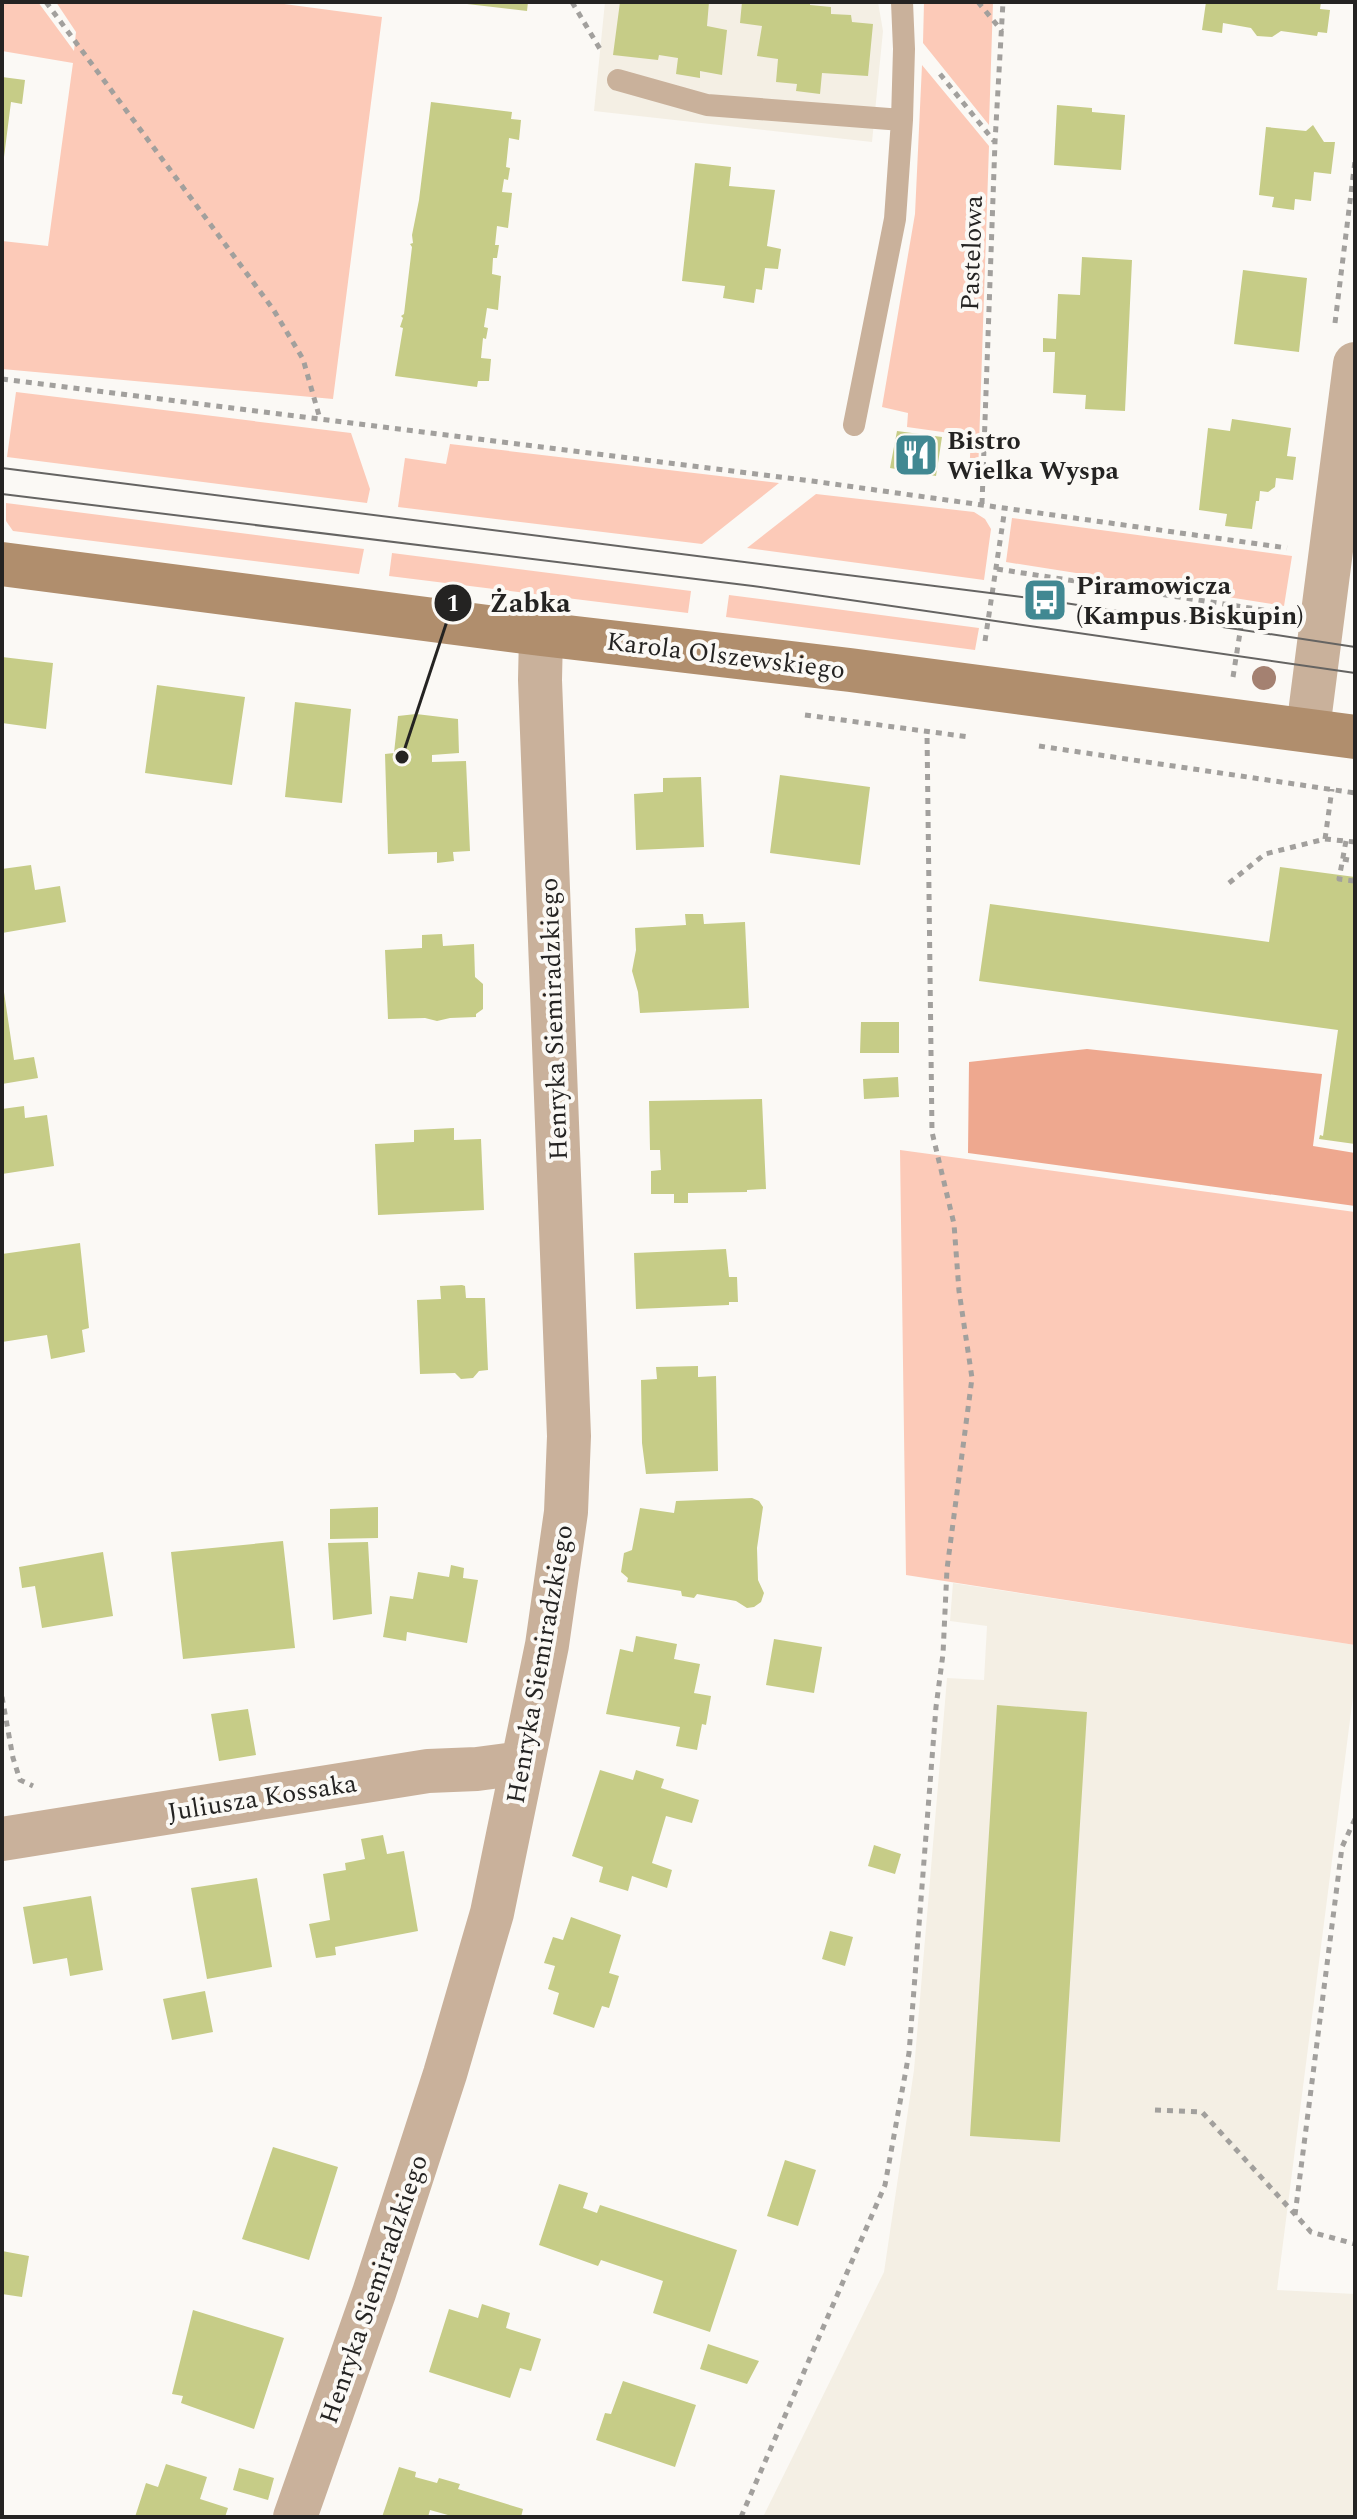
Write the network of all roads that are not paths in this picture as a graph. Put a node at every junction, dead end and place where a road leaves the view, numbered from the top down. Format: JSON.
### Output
{"nodes":[{"id":1,"x":902,"y":2,"type":"edge"},
{"id":2,"x":618,"y":80,"type":"road end"},
{"id":3,"x":902,"y":120,"type":"junction"},
{"id":4,"x":1355,"y":364,"type":"edge"},
{"id":5,"x":854,"y":425,"type":"dead end"},
{"id":6,"x":2,"y":564,"type":"edge"},
{"id":7,"x":541,"y":634,"type":"junction"},
{"id":8,"x":1308,"y":729,"type":"junction"},
{"id":9,"x":1355,"y":737,"type":"edge"},
{"id":10,"x":522,"y":1763,"type":"junction"},
{"id":11,"x":2,"y":1839,"type":"edge"},
{"id":12,"x":295,"y":2517,"type":"edge"}],
"edges":[{"from":1,"to":3,"type":"lane"},
{"from":2,"to":3,"type":"lane"},
{"from":3,"to":5,"type":"lane"},
{"from":4,"to":8,"type":"street"},
{"from":6,"to":7,"type":"street","name":"Karola Olszewskiego"},
{"from":7,"to":8,"type":"street","name":"Karola Olszewskiego"},
{"from":7,"to":10,"type":"street","name":"Henryka Siemiradzkiego"},
{"from":8,"to":9,"type":"street","name":"Karola Olszewskiego"},
{"from":10,"to":11,"type":"street","name":"Juliusza Kossaka"},
{"from":10,"to":12,"type":"street","name":"Henryka Siemiradzkiego"}]}
